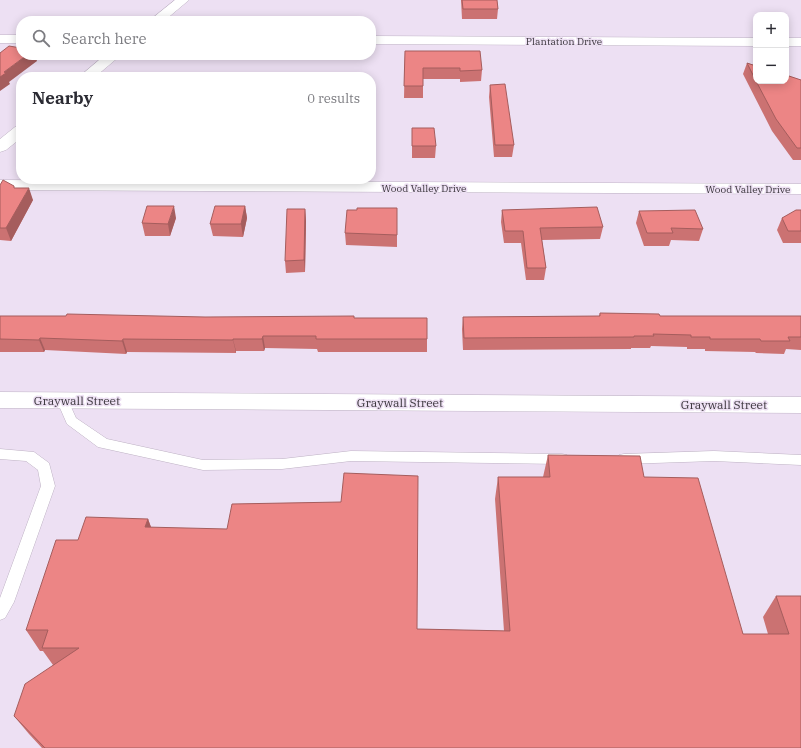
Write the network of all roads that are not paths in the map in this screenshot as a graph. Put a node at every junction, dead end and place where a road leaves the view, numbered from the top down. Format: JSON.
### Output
{"nodes":[{"id":1,"x":183,"y":0,"type":"edge"},
{"id":2,"x":162,"y":16,"type":"edge"},
{"id":3,"x":0,"y":39,"type":"edge"},
{"id":4,"x":16,"y":39,"type":"edge"},
{"id":5,"x":376,"y":40,"type":"edge"},
{"id":6,"x":753,"y":42,"type":"edge"},
{"id":7,"x":789,"y":42,"type":"edge"},
{"id":8,"x":801,"y":42,"type":"edge"},
{"id":9,"x":108,"y":60,"type":"edge"},
{"id":10,"x":92,"y":72,"type":"edge"},
{"id":11,"x":16,"y":134,"type":"edge"},
{"id":12,"x":0,"y":147,"type":"edge"},
{"id":13,"x":0,"y":185,"type":"edge"},
{"id":14,"x":801,"y":190,"type":"edge"},
{"id":15,"x":0,"y":400,"type":"edge"},
{"id":16,"x":63,"y":400,"type":"junction"},
{"id":17,"x":801,"y":405,"type":"edge"},
{"id":18,"x":0,"y":454,"type":"edge"},
{"id":19,"x":572,"y":459,"type":"edge"},
{"id":20,"x":611,"y":459,"type":"edge"},
{"id":21,"x":801,"y":460,"type":"edge"},
{"id":22,"x":0,"y":613,"type":"edge"}],
"edges":[{"from":1,"to":2,"type":"street"},
{"from":3,"to":4,"type":"street"},
{"from":5,"to":6,"type":"street","name":"Plantation Drive"},
{"from":7,"to":8,"type":"street"},
{"from":9,"to":10,"type":"street"},
{"from":11,"to":12,"type":"street"},
{"from":13,"to":14,"type":"street","name":"Wood Valley Drive"},
{"from":15,"to":16,"type":"street","name":"Graywall Street"},
{"from":16,"to":17,"type":"street","name":"Graywall Street"},
{"from":16,"to":19,"type":"lane"},
{"from":18,"to":22,"type":"lane"},
{"from":20,"to":21,"type":"lane"}]}
